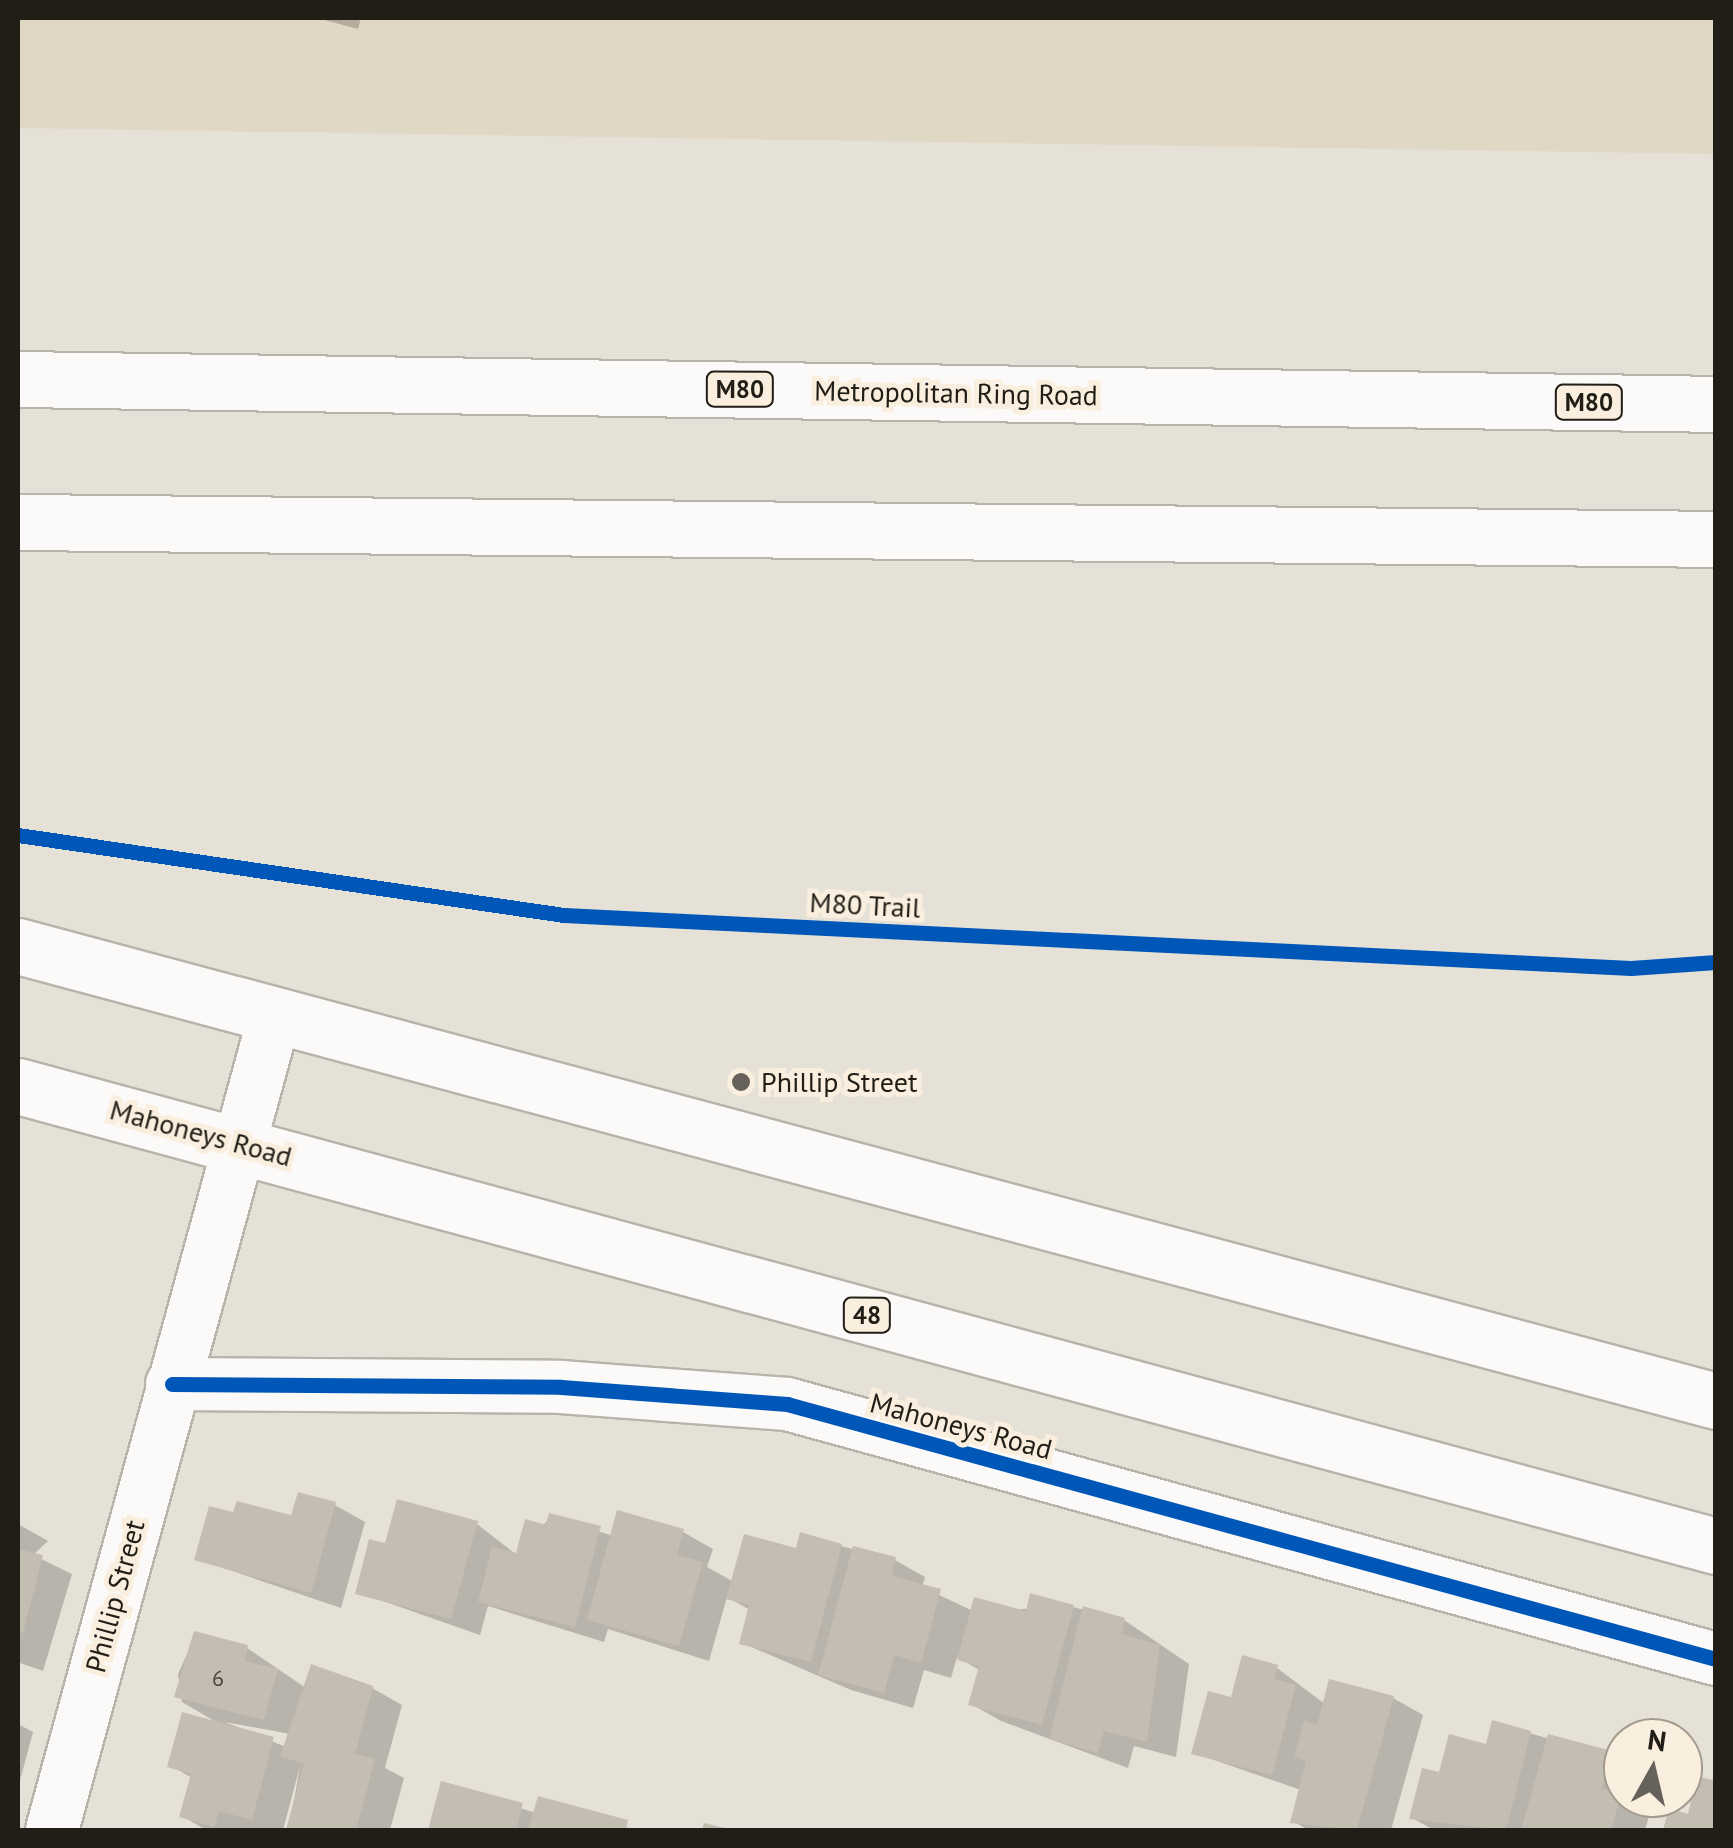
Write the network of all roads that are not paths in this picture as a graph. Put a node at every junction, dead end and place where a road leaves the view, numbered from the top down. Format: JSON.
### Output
{"nodes":[{"id":1,"x":18,"y":379,"type":"edge"},
{"id":2,"x":1716,"y":386,"type":"edge"},
{"id":3,"x":1462,"y":400,"type":"junction"},
{"id":4,"x":1716,"y":404,"type":"edge"},
{"id":5,"x":18,"y":522,"type":"edge"},
{"id":6,"x":1282,"y":532,"type":"junction"},
{"id":7,"x":1716,"y":539,"type":"edge"},
{"id":8,"x":1716,"y":561,"type":"edge"},
{"id":9,"x":18,"y":946,"type":"edge"},
{"id":10,"x":274,"y":1015,"type":"junction"},
{"id":11,"x":18,"y":1086,"type":"edge"},
{"id":12,"x":240,"y":1141,"type":"junction"},
{"id":13,"x":172,"y":1384,"type":"junction"},
{"id":14,"x":1716,"y":1400,"type":"edge"},
{"id":15,"x":1716,"y":1546,"type":"edge"},
{"id":16,"x":1716,"y":1659,"type":"edge"},
{"id":17,"x":52,"y":1830,"type":"edge"}],
"edges":[{"from":1,"to":3,"type":"main road","name":"Metropolitan Ring Road","number":"M80"},
{"from":2,"to":3,"type":"main road"},
{"from":3,"to":4,"type":"main road","name":"Metropolitan Ring Road","number":"M80"},
{"from":5,"to":6,"type":"main road"},
{"from":6,"to":7,"type":"main road"},
{"from":6,"to":8,"type":"main road"},
{"from":9,"to":10,"type":"main road"},
{"from":10,"to":12,"type":"street","name":"Phillip Street"},
{"from":10,"to":14,"type":"main road"},
{"from":11,"to":12,"type":"main road","name":"Mahoneys Road","number":"48"},
{"from":12,"to":13,"type":"street","name":"Phillip Street"},
{"from":12,"to":15,"type":"main road","name":"Mahoneys Road","number":"48"},
{"from":13,"to":16,"type":"street","name":"Mahoneys Road"},
{"from":13,"to":17,"type":"street","name":"Phillip Street"}]}
